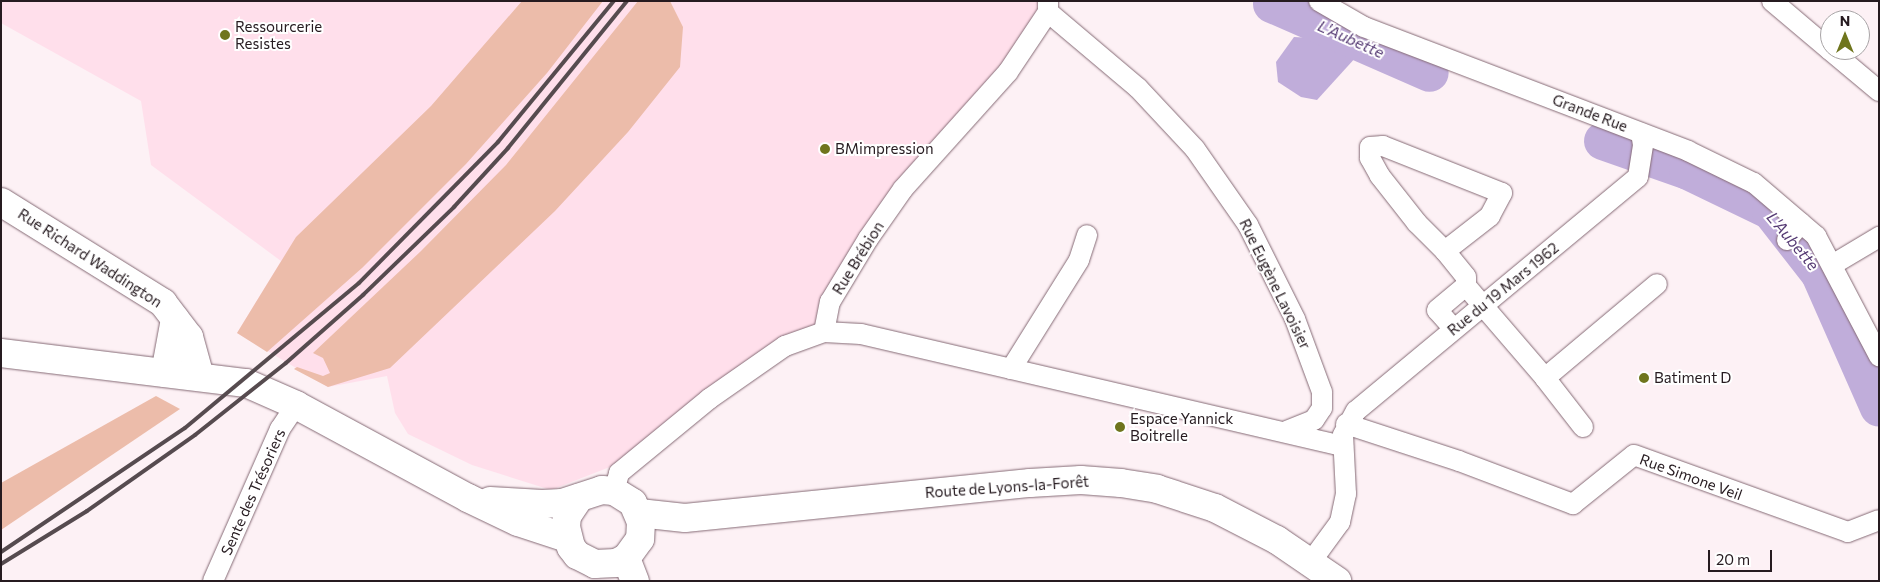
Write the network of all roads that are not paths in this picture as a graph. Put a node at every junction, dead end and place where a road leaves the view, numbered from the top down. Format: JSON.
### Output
{"nodes":[{"id":1,"x":1319,"y":1,"type":"edge"},
{"id":2,"x":1772,"y":1,"type":"edge"},
{"id":3,"x":1048,"y":7,"type":"edge"},
{"id":4,"x":1820,"y":42,"type":"edge"},
{"id":5,"x":1842,"y":60,"type":"edge"},
{"id":6,"x":1879,"y":91,"type":"edge"},
{"id":7,"x":1642,"y":139,"type":"junction"},
{"id":8,"x":1,"y":202,"type":"edge"},
{"id":9,"x":1801,"y":223,"type":"junction"},
{"id":10,"x":1087,"y":235,"type":"dead end"},
{"id":11,"x":1879,"y":237,"type":"edge"},
{"id":12,"x":1787,"y":240,"type":"dead end"},
{"id":13,"x":1445,"y":251,"type":"junction"},
{"id":14,"x":1832,"y":264,"type":"junction"},
{"id":15,"x":1657,"y":284,"type":"dead end"},
{"id":16,"x":1466,"y":286,"type":"junction"},
{"id":17,"x":1485,"y":306,"type":"junction"},
{"id":18,"x":175,"y":318,"type":"junction"},
{"id":19,"x":1454,"y":330,"type":"junction"},
{"id":20,"x":824,"y":332,"type":"junction"},
{"id":21,"x":1,"y":353,"type":"edge"},
{"id":22,"x":1879,"y":356,"type":"edge"},
{"id":23,"x":1011,"y":369,"type":"junction"},
{"id":24,"x":165,"y":373,"type":"junction"},
{"id":25,"x":200,"y":377,"type":"junction"},
{"id":26,"x":1545,"y":378,"type":"junction"},
{"id":27,"x":296,"y":405,"type":"junction"},
{"id":28,"x":1346,"y":424,"type":"junction"},
{"id":29,"x":1584,"y":427,"type":"dead end"},
{"id":30,"x":1287,"y":431,"type":"junction"},
{"id":31,"x":1342,"y":446,"type":"junction"},
{"id":32,"x":614,"y":491,"type":"junction"},
{"id":33,"x":468,"y":498,"type":"junction"},
{"id":34,"x":579,"y":498,"type":"junction"},
{"id":35,"x":1879,"y":520,"type":"edge"},
{"id":36,"x":567,"y":538,"type":"junction"},
{"id":37,"x":627,"y":556,"type":"edge"},
{"id":38,"x":1310,"y":563,"type":"junction"},
{"id":39,"x":214,"y":581,"type":"edge"},
{"id":40,"x":1338,"y":581,"type":"edge"}],
"edges":[{"from":1,"to":7,"type":"street","name":"Grande Rue"},
{"from":2,"to":4,"type":"street"},
{"from":3,"to":20,"type":"street","name":"Rue Brébion"},
{"from":3,"to":30,"type":"street","name":"Rue Eugène Lavoisier"},
{"from":5,"to":6,"type":"street"},
{"from":7,"to":9,"type":"street","name":"Grande Rue"},
{"from":7,"to":17,"type":"street","name":"Rue du 19 Mars 1962"},
{"from":8,"to":18,"type":"main road","name":"Rue Richard Waddington"},
{"from":9,"to":12,"type":"street"},
{"from":9,"to":14,"type":"street","name":"Grande Rue"},
{"from":10,"to":23,"type":"street"},
{"from":11,"to":14,"type":"street"},
{"from":13,"to":13,"type":"street"},
{"from":13,"to":16,"type":"street"},
{"from":14,"to":22,"type":"street","name":"Grande Rue"},
{"from":15,"to":26,"type":"street"},
{"from":16,"to":17,"type":"street"},
{"from":16,"to":19,"type":"street"},
{"from":17,"to":19,"type":"street","name":"Rue du 19 Mars 1962"},
{"from":17,"to":26,"type":"street"},
{"from":18,"to":24,"type":"main road","name":"Rue Richard Waddington"},
{"from":18,"to":25,"type":"main road","name":"Rue Richard Waddington"},
{"from":19,"to":28,"type":"street","name":"Rue du 19 Mars 1962"},
{"from":20,"to":23,"type":"street"},
{"from":20,"to":32,"type":"street"},
{"from":21,"to":24,"type":"main road"},
{"from":23,"to":30,"type":"street"},
{"from":24,"to":25,"type":"main road"},
{"from":25,"to":27,"type":"main road"},
{"from":26,"to":29,"type":"street"},
{"from":27,"to":33,"type":"main road"},
{"from":27,"to":39,"type":"street","name":"Sente des Trésoriers"},
{"from":28,"to":31,"type":"street"},
{"from":28,"to":35,"type":"street","name":"Rue Simone Veil"},
{"from":30,"to":31,"type":"street"},
{"from":31,"to":38,"type":"street"},
{"from":32,"to":34,"type":"main road"},
{"from":32,"to":37,"type":"main road"},
{"from":33,"to":34,"type":"main road"},
{"from":33,"to":36,"type":"main road"},
{"from":34,"to":36,"type":"main road"},
{"from":36,"to":37,"type":"main road"},
{"from":37,"to":38,"type":"main road","name":"Route de Lyons-la-Forêt"},
{"from":38,"to":40,"type":"main road","name":"Route de Lyons-la-Forêt"}]}
